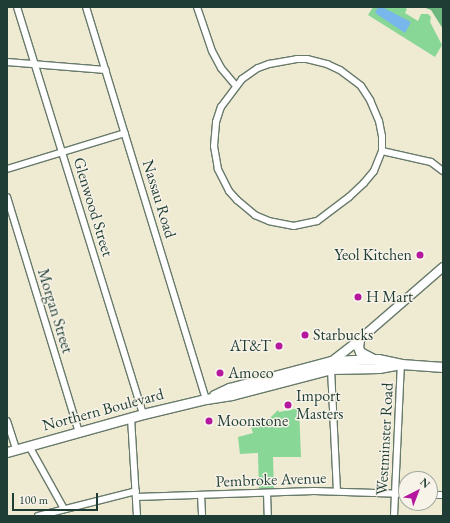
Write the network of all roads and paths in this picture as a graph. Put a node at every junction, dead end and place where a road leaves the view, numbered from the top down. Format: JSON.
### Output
{"nodes":[{"id":1,"x":17,"y":7,"type":"edge"},
{"id":2,"x":86,"y":7,"type":"edge"},
{"id":3,"x":197,"y":7,"type":"edge"},
{"id":4,"x":7,"y":62,"type":"edge"},
{"id":5,"x":35,"y":64,"type":"junction"},
{"id":6,"x":106,"y":70,"type":"junction"},
{"id":7,"x":236,"y":86,"type":"junction"},
{"id":8,"x":125,"y":133,"type":"junction"},
{"id":9,"x":62,"y":152,"type":"junction"},
{"id":10,"x":382,"y":152,"type":"junction"},
{"id":11,"x":7,"y":169,"type":"edge"},
{"id":12,"x":443,"y":171,"type":"edge"},
{"id":13,"x":7,"y":197,"type":"edge"},
{"id":14,"x":443,"y":267,"type":"edge"},
{"id":15,"x":359,"y":340,"type":"junction"},
{"id":16,"x":378,"y":359,"type":"junction"},
{"id":17,"x":401,"y":364,"type":"junction"},
{"id":18,"x":331,"y":365,"type":"junction"},
{"id":19,"x":443,"y":367,"type":"edge"},
{"id":20,"x":206,"y":399,"type":"junction"},
{"id":21,"x":143,"y":414,"type":"junction"},
{"id":22,"x":131,"y":418,"type":"junction"},
{"id":23,"x":7,"y":421,"type":"edge"},
{"id":24,"x":79,"y":432,"type":"junction"},
{"id":25,"x":29,"y":446,"type":"junction"},
{"id":26,"x":16,"y":449,"type":"junction"},
{"id":27,"x":7,"y":452,"type":"edge"},
{"id":28,"x":336,"y":491,"type":"junction"},
{"id":29,"x":267,"y":493,"type":"junction"},
{"id":30,"x":136,"y":494,"type":"junction"},
{"id":31,"x":395,"y":494,"type":"junction"},
{"id":32,"x":201,"y":495,"type":"junction"},
{"id":33,"x":64,"y":509,"type":"junction"},
{"id":34,"x":38,"y":516,"type":"edge"},
{"id":35,"x":137,"y":516,"type":"edge"},
{"id":36,"x":202,"y":516,"type":"edge"},
{"id":37,"x":268,"y":516,"type":"edge"},
{"id":38,"x":394,"y":516,"type":"edge"}],
"edges":[{"from":1,"to":5,"type":"street","name":"Glenwood Street"},
{"from":2,"to":6,"type":"street","name":"Nassau Road"},
{"from":3,"to":7,"type":"street"},
{"from":4,"to":5,"type":"street"},
{"from":5,"to":6,"type":"street"},
{"from":5,"to":9,"type":"street","name":"Glenwood Street"},
{"from":6,"to":8,"type":"street","name":"Nassau Road"},
{"from":7,"to":10,"type":"street"},
{"from":7,"to":10,"type":"street"},
{"from":8,"to":9,"type":"street"},
{"from":8,"to":20,"type":"street","name":"Nassau Road"},
{"from":9,"to":11,"type":"street"},
{"from":9,"to":21,"type":"street","name":"Glenwood Street"},
{"from":10,"to":12,"type":"street"},
{"from":13,"to":24,"type":"street","name":"Morgan Street"},
{"from":14,"to":15,"type":"main road"},
{"from":15,"to":16,"type":"main road"},
{"from":15,"to":18,"type":"main road"},
{"from":16,"to":17,"type":"main road","name":"Northern Boulevard"},
{"from":16,"to":18,"type":"main road","name":"Northern Boulevard"},
{"from":17,"to":18,"type":"main road","name":"Northern Boulevard"},
{"from":17,"to":19,"type":"main road","name":"Northern Boulevard"},
{"from":17,"to":31,"type":"street","name":"Westminster Road"},
{"from":18,"to":20,"type":"main road","name":"Northern Boulevard"},
{"from":18,"to":28,"type":"street"},
{"from":20,"to":21,"type":"main road","name":"Northern Boulevard"},
{"from":21,"to":22,"type":"main road","name":"Northern Boulevard"},
{"from":22,"to":24,"type":"main road","name":"Northern Boulevard"},
{"from":22,"to":30,"type":"street"},
{"from":23,"to":26,"type":"street"},
{"from":24,"to":25,"type":"main road","name":"Northern Boulevard"},
{"from":25,"to":26,"type":"main road","name":"Northern Boulevard"},
{"from":25,"to":33,"type":"street"},
{"from":26,"to":27,"type":"main road","name":"Northern Boulevard"},
{"from":28,"to":29,"type":"street","name":"Pembroke Avenue"},
{"from":28,"to":31,"type":"street","name":"Pembroke Avenue"},
{"from":29,"to":32,"type":"street","name":"Pembroke Avenue"},
{"from":29,"to":37,"type":"street"},
{"from":30,"to":32,"type":"street","name":"Pembroke Avenue"},
{"from":30,"to":33,"type":"street","name":"Pembroke Avenue"},
{"from":30,"to":35,"type":"street"},
{"from":31,"to":38,"type":"street","name":"Westminster Road"},
{"from":32,"to":36,"type":"street"},
{"from":33,"to":34,"type":"street","name":"Pembroke Avenue"}]}
